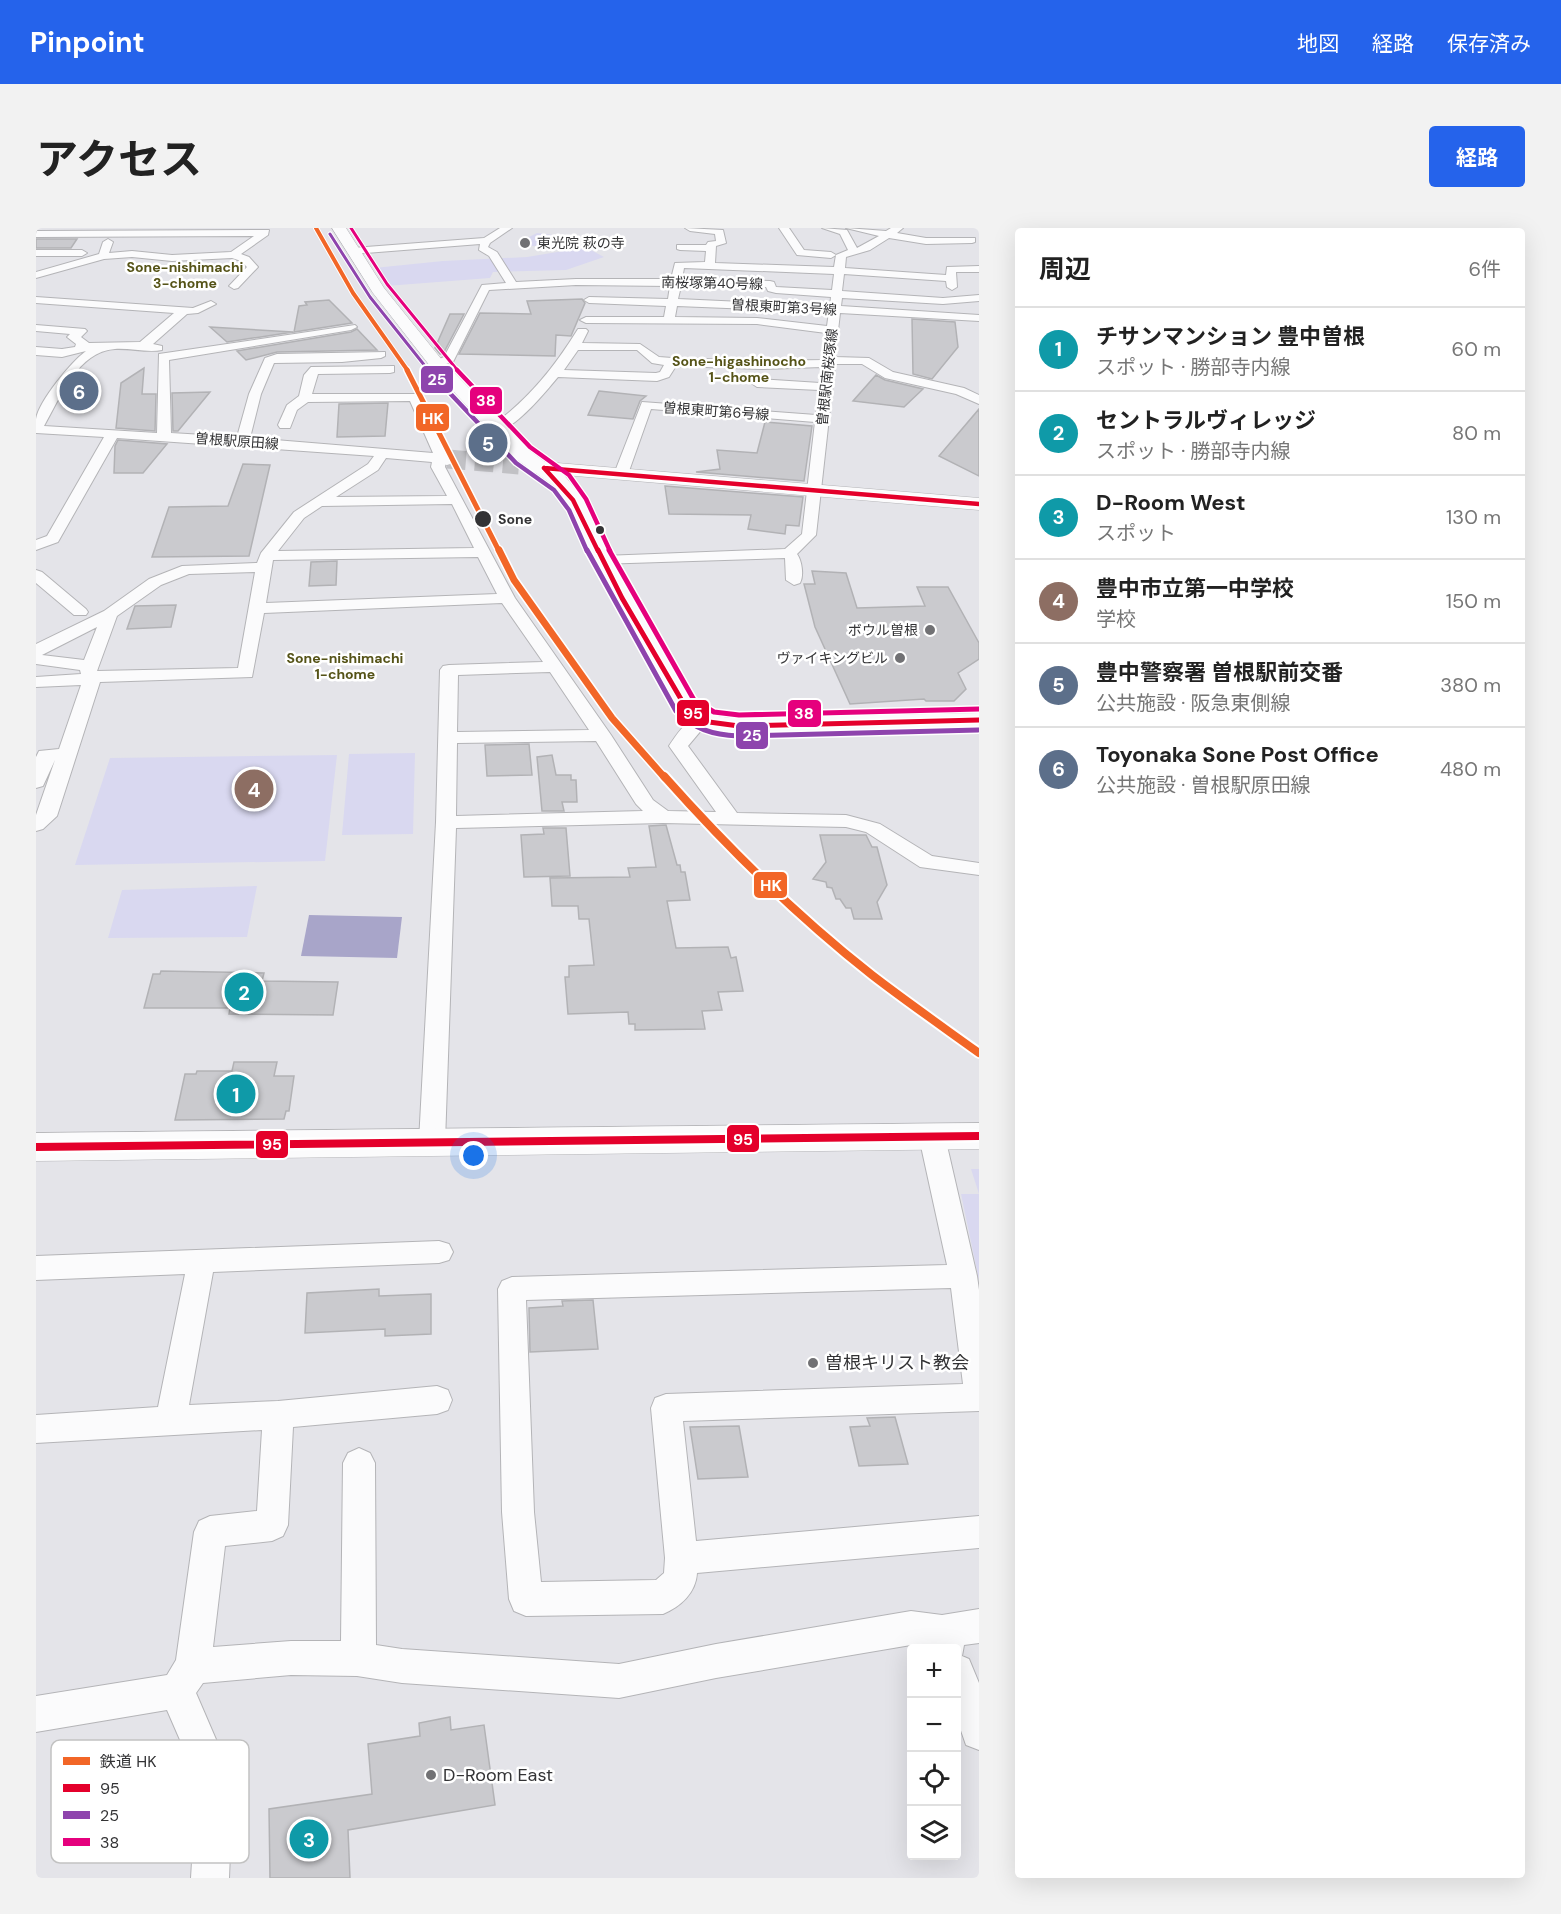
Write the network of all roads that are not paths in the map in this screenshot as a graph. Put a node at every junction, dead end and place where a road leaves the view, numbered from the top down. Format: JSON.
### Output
{"nodes":[{"id":1,"x":339,"y":228,"type":"edge"},
{"id":2,"x":507,"y":228,"type":"edge"},
{"id":3,"x":691,"y":228,"type":"edge"},
{"id":4,"x":784,"y":228,"type":"edge"},
{"id":5,"x":898,"y":228,"type":"edge"},
{"id":6,"x":962,"y":228,"type":"edge"},
{"id":7,"x":268,"y":230,"type":"edge"},
{"id":8,"x":110,"y":231,"type":"edge"},
{"id":9,"x":830,"y":232,"type":"edge"},
{"id":10,"x":849,"y":232,"type":"edge"},
{"id":11,"x":36,"y":234,"type":"edge"},
{"id":12,"x":886,"y":235,"type":"junction"},
{"id":13,"x":975,"y":240,"type":"edge"},
{"id":14,"x":486,"y":241,"type":"junction"},
{"id":15,"x":680,"y":247,"type":"dead end"},
{"id":16,"x":711,"y":248,"type":"junction"},
{"id":17,"x":353,"y":251,"type":"junction"},
{"id":18,"x":855,"y":252,"type":"junction"},
{"id":19,"x":36,"y":253,"type":"edge"},
{"id":20,"x":104,"y":254,"type":"junction"},
{"id":21,"x":233,"y":255,"type":"junction"},
{"id":22,"x":842,"y":255,"type":"junction"},
{"id":23,"x":710,"y":265,"type":"junction"},
{"id":24,"x":979,"y":269,"type":"edge"},
{"id":25,"x":840,"y":271,"type":"junction"},
{"id":26,"x":36,"y":275,"type":"edge"},
{"id":27,"x":951,"y":278,"type":"junction"},
{"id":28,"x":587,"y":282,"type":"junction"},
{"id":29,"x":677,"y":282,"type":"junction"},
{"id":30,"x":513,"y":285,"type":"junction"},
{"id":31,"x":234,"y":286,"type":"dead end"},
{"id":32,"x":837,"y":294,"type":"junction"},
{"id":33,"x":954,"y":298,"type":"junction"},
{"id":34,"x":979,"y":298,"type":"edge"},
{"id":35,"x":36,"y":300,"type":"edge"},
{"id":36,"x":589,"y":300,"type":"junction"},
{"id":37,"x":673,"y":302,"type":"junction"},
{"id":38,"x":211,"y":304,"type":"dead end"},
{"id":39,"x":184,"y":310,"type":"junction"},
{"id":40,"x":835,"y":310,"type":"junction"},
{"id":41,"x":979,"y":318,"type":"edge"},
{"id":42,"x":586,"y":320,"type":"junction"},
{"id":43,"x":669,"y":321,"type":"junction"},
{"id":44,"x":351,"y":327,"type":"dead end"},
{"id":45,"x":36,"y":328,"type":"edge"},
{"id":46,"x":832,"y":330,"type":"junction"},
{"id":47,"x":144,"y":345,"type":"junction"},
{"id":48,"x":576,"y":346,"type":"junction"},
{"id":49,"x":94,"y":347,"type":"junction"},
{"id":50,"x":36,"y":351,"type":"edge"},
{"id":51,"x":381,"y":354,"type":"dead end"},
{"id":52,"x":163,"y":357,"type":"junction"},
{"id":53,"x":672,"y":362,"type":"junction"},
{"id":54,"x":830,"y":362,"type":"junction"},
{"id":55,"x":436,"y":363,"type":"junction"},
{"id":56,"x":390,"y":369,"type":"dead end"},
{"id":57,"x":554,"y":373,"type":"junction"},
{"id":58,"x":758,"y":383,"type":"dead end"},
{"id":59,"x":826,"y":387,"type":"junction"},
{"id":60,"x":304,"y":398,"type":"junction"},
{"id":61,"x":979,"y":400,"type":"edge"},
{"id":62,"x":822,"y":419,"type":"junction"},
{"id":63,"x":285,"y":425,"type":"dead end"},
{"id":64,"x":36,"y":428,"type":"edge"},
{"id":65,"x":498,"y":428,"type":"junction"},
{"id":66,"x":113,"y":433,"type":"junction"},
{"id":67,"x":164,"y":436,"type":"junction"},
{"id":68,"x":242,"y":442,"type":"junction"},
{"id":69,"x":382,"y":454,"type":"junction"},
{"id":70,"x":443,"y":459,"type":"junction"},
{"id":71,"x":519,"y":465,"type":"tunnel mouth"},
{"id":72,"x":544,"y":468,"type":"junction"},
{"id":73,"x":621,"y":474,"type":"junction"},
{"id":74,"x":815,"y":490,"type":"junction"},
{"id":75,"x":458,"y":500,"type":"junction"},
{"id":76,"x":317,"y":502,"type":"junction"},
{"id":77,"x":979,"y":504,"type":"edge"},
{"id":78,"x":36,"y":545,"type":"edge"},
{"id":79,"x":482,"y":552,"type":"junction"},
{"id":80,"x":789,"y":553,"type":"junction"},
{"id":81,"x":603,"y":561,"type":"junction"},
{"id":82,"x":265,"y":562,"type":"junction"},
{"id":83,"x":36,"y":575,"type":"edge"},
{"id":84,"x":794,"y":580,"type":"dead end"},
{"id":85,"x":55,"y":591,"type":"junction"},
{"id":86,"x":36,"y":597,"type":"edge"},
{"id":87,"x":507,"y":598,"type":"junction"},
{"id":88,"x":258,"y":608,"type":"junction"},
{"id":89,"x":80,"y":612,"type":"dead end"},
{"id":90,"x":110,"y":614,"type":"junction"},
{"id":91,"x":36,"y":651,"type":"edge"},
{"id":92,"x":36,"y":659,"type":"edge"},
{"id":93,"x":555,"y":667,"type":"junction"},
{"id":94,"x":92,"y":674,"type":"junction"},
{"id":95,"x":36,"y":682,"type":"edge"},
{"id":96,"x":979,"y":720,"type":"edge"},
{"id":97,"x":700,"y":721,"type":"junction"},
{"id":98,"x":602,"y":735,"type":"junction"},
{"id":99,"x":449,"y":738,"type":"junction"},
{"id":100,"x":66,"y":754,"type":"junction"},
{"id":101,"x":36,"y":782,"type":"edge"},
{"id":102,"x":663,"y":817,"type":"junction"},
{"id":103,"x":730,"y":817,"type":"junction"},
{"id":104,"x":446,"y":822,"type":"junction"},
{"id":105,"x":36,"y":825,"type":"edge"},
{"id":106,"x":979,"y":869,"type":"edge"},
{"id":107,"x":979,"y":1136,"type":"edge"},
{"id":108,"x":932,"y":1137,"type":"junction"},
{"id":109,"x":432,"y":1142,"type":"junction"},
{"id":110,"x":36,"y":1147,"type":"edge"},
{"id":111,"x":439,"y":1252,"type":"dead end"},
{"id":112,"x":201,"y":1263,"type":"junction"},
{"id":113,"x":36,"y":1269,"type":"edge"},
{"id":114,"x":963,"y":1276,"type":"junction"},
{"id":115,"x":979,"y":1389,"type":"edge"},
{"id":116,"x":979,"y":1397,"type":"edge"},
{"id":117,"x":436,"y":1400,"type":"dead end"},
{"id":118,"x":279,"y":1415,"type":"junction"},
{"id":119,"x":171,"y":1420,"type":"junction"},
{"id":120,"x":36,"y":1429,"type":"edge"},
{"id":121,"x":359,"y":1463,"type":"dead end"},
{"id":122,"x":979,"y":1532,"type":"edge"},
{"id":123,"x":681,"y":1558,"type":"junction"},
{"id":124,"x":979,"y":1626,"type":"edge"},
{"id":125,"x":945,"y":1640,"type":"edge"},
{"id":126,"x":357,"y":1659,"type":"junction"},
{"id":127,"x":185,"y":1678,"type":"junction"},
{"id":128,"x":961,"y":1682,"type":"edge"},
{"id":129,"x":36,"y":1714,"type":"edge"},
{"id":130,"x":979,"y":1732,"type":"edge"},
{"id":131,"x":203,"y":1740,"type":"edge"},
{"id":132,"x":211,"y":1863,"type":"edge"},
{"id":133,"x":210,"y":1878,"type":"edge"}],
"edges":[{"from":1,"to":17,"type":"street"},
{"from":2,"to":14,"type":"street"},
{"from":3,"to":16,"type":"street"},
{"from":4,"to":22,"type":"street"},
{"from":5,"to":12,"type":"street"},
{"from":6,"to":13,"type":"street"},
{"from":7,"to":8,"type":"street"},
{"from":7,"to":21,"type":"street"},
{"from":8,"to":11,"type":"street"},
{"from":8,"to":20,"type":"street"},
{"from":9,"to":10,"type":"street"},
{"from":10,"to":12,"type":"street"},
{"from":10,"to":18,"type":"street"},
{"from":12,"to":13,"type":"street"},
{"from":12,"to":18,"type":"street"},
{"from":14,"to":17,"type":"street"},
{"from":14,"to":30,"type":"street"},
{"from":15,"to":16,"type":"street"},
{"from":16,"to":23,"type":"street"},
{"from":17,"to":55,"type":"street"},
{"from":18,"to":22,"type":"street"},
{"from":19,"to":20,"type":"street"},
{"from":20,"to":21,"type":"street"},
{"from":20,"to":26,"type":"street"},
{"from":21,"to":31,"type":"street"},
{"from":22,"to":25,"type":"street","name":"曽根駅南桜塚線"},
{"from":23,"to":25,"type":"street"},
{"from":23,"to":29,"type":"street"},
{"from":24,"to":27,"type":"street"},
{"from":25,"to":27,"type":"street"},
{"from":25,"to":32,"type":"street","name":"曽根駅南桜塚線"},
{"from":27,"to":33,"type":"street"},
{"from":28,"to":29,"type":"street","name":"南桜塚第40号線"},
{"from":28,"to":30,"type":"street","name":"南桜塚第40号線"},
{"from":28,"to":36,"type":"street"},
{"from":29,"to":32,"type":"street","name":"南桜塚第40号線"},
{"from":29,"to":37,"type":"street"},
{"from":30,"to":55,"type":"street","name":"南桜塚第40号線"},
{"from":32,"to":33,"type":"street","name":"南桜塚第40号線"},
{"from":32,"to":40,"type":"street","name":"曽根駅南桜塚線"},
{"from":33,"to":34,"type":"street","name":"南桜塚第40号線"},
{"from":35,"to":39,"type":"street"},
{"from":36,"to":37,"type":"street","name":"曽根東町第3号線"},
{"from":36,"to":42,"type":"street"},
{"from":37,"to":40,"type":"street","name":"曽根東町第3号線"},
{"from":37,"to":43,"type":"street"},
{"from":38,"to":39,"type":"street"},
{"from":39,"to":47,"type":"street"},
{"from":40,"to":41,"type":"street","name":"曽根東町第3号線"},
{"from":40,"to":46,"type":"street","name":"曽根駅南桜塚線"},
{"from":42,"to":43,"type":"street"},
{"from":42,"to":48,"type":"street"},
{"from":43,"to":46,"type":"street"},
{"from":44,"to":52,"type":"street"},
{"from":45,"to":49,"type":"street"},
{"from":46,"to":54,"type":"street","name":"曽根駅南桜塚線"},
{"from":47,"to":49,"type":"street"},
{"from":47,"to":52,"type":"street"},
{"from":48,"to":53,"type":"street"},
{"from":48,"to":57,"type":"street"},
{"from":49,"to":50,"type":"street"},
{"from":49,"to":64,"type":"street"},
{"from":51,"to":68,"type":"street"},
{"from":52,"to":67,"type":"street"},
{"from":53,"to":54,"type":"street"},
{"from":53,"to":57,"type":"street"},
{"from":54,"to":59,"type":"street","name":"曽根駅南桜塚線"},
{"from":54,"to":61,"type":"street"},
{"from":55,"to":65,"type":"street"},
{"from":56,"to":60,"type":"street"},
{"from":57,"to":65,"type":"street"},
{"from":58,"to":59,"type":"street"},
{"from":59,"to":62,"type":"street","name":"曽根駅南桜塚線"},
{"from":60,"to":63,"type":"street"},
{"from":60,"to":70,"type":"street"},
{"from":62,"to":73,"type":"street","name":"曽根東町第6号線"},
{"from":62,"to":74,"type":"street","name":"曽根駅南桜塚線"},
{"from":64,"to":66,"type":"street","name":"曽根駅原田線"},
{"from":65,"to":72,"type":"street"},
{"from":66,"to":67,"type":"street","name":"曽根駅原田線"},
{"from":66,"to":78,"type":"street"},
{"from":67,"to":68,"type":"street","name":"曽根駅原田線"},
{"from":68,"to":69,"type":"street","name":"曽根駅原田線"},
{"from":69,"to":70,"type":"street","name":"曽根駅原田線"},
{"from":69,"to":76,"type":"street"},
{"from":70,"to":75,"type":"street"},
{"from":71,"to":72,"type":"street"},
{"from":72,"to":73,"type":"street"},
{"from":72,"to":81,"type":"street"},
{"from":73,"to":74,"type":"street"},
{"from":74,"to":77,"type":"street"},
{"from":74,"to":80,"type":"street","name":"曽根駅南桜塚線"},
{"from":75,"to":76,"type":"street"},
{"from":75,"to":79,"type":"street"},
{"from":76,"to":82,"type":"street"},
{"from":79,"to":82,"type":"street"},
{"from":79,"to":87,"type":"street"},
{"from":80,"to":81,"type":"street"},
{"from":80,"to":84,"type":"street"},
{"from":81,"to":97,"type":"street"},
{"from":82,"to":88,"type":"street"},
{"from":82,"to":90,"type":"street"},
{"from":83,"to":85,"type":"street"},
{"from":85,"to":86,"type":"street"},
{"from":85,"to":89,"type":"street"},
{"from":87,"to":88,"type":"street"},
{"from":87,"to":93,"type":"street"},
{"from":88,"to":94,"type":"street"},
{"from":90,"to":91,"type":"street"},
{"from":90,"to":94,"type":"street"},
{"from":92,"to":94,"type":"street"},
{"from":93,"to":98,"type":"street"},
{"from":93,"to":99,"type":"street"},
{"from":94,"to":95,"type":"street"},
{"from":94,"to":100,"type":"street"},
{"from":96,"to":97,"type":"street"},
{"from":97,"to":103,"type":"street"},
{"from":98,"to":99,"type":"street"},
{"from":98,"to":102,"type":"street"},
{"from":99,"to":104,"type":"street"},
{"from":100,"to":101,"type":"street"},
{"from":100,"to":105,"type":"street"},
{"from":102,"to":103,"type":"street"},
{"from":102,"to":104,"type":"street"},
{"from":103,"to":106,"type":"street"},
{"from":104,"to":109,"type":"street"},
{"from":107,"to":108,"type":"street"},
{"from":108,"to":109,"type":"street"},
{"from":108,"to":114,"type":"street"},
{"from":109,"to":110,"type":"street"},
{"from":111,"to":112,"type":"street"},
{"from":112,"to":113,"type":"street"},
{"from":112,"to":119,"type":"street"},
{"from":114,"to":115,"type":"street"},
{"from":114,"to":123,"type":"street"},
{"from":116,"to":123,"type":"street"},
{"from":117,"to":118,"type":"street"},
{"from":118,"to":119,"type":"street"},
{"from":118,"to":127,"type":"street"},
{"from":119,"to":120,"type":"street"},
{"from":121,"to":126,"type":"street"},
{"from":122,"to":123,"type":"street"},
{"from":124,"to":125,"type":"street"},
{"from":125,"to":126,"type":"street"},
{"from":126,"to":127,"type":"street"},
{"from":127,"to":129,"type":"street"},
{"from":127,"to":131,"type":"street"},
{"from":128,"to":130,"type":"street"},
{"from":132,"to":133,"type":"street"}]}
